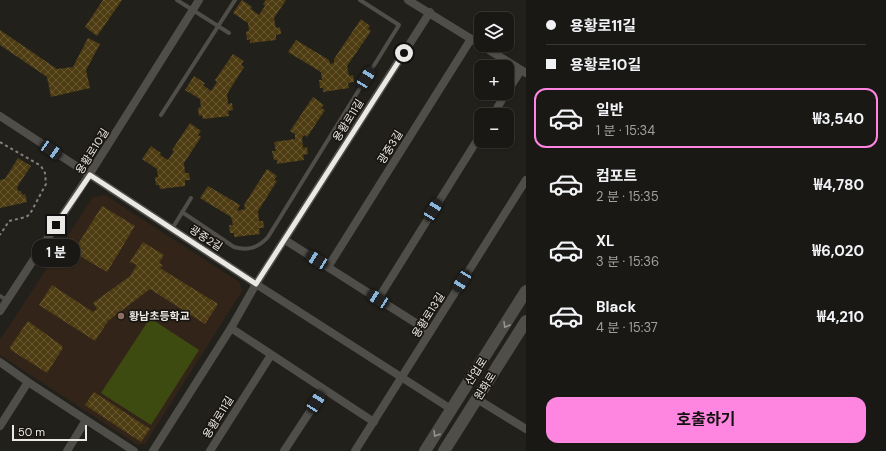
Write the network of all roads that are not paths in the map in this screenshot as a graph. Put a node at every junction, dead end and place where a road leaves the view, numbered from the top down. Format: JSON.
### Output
{"nodes":[{"id":1,"x":177,"y":0,"type":"edge"},
{"id":2,"x":199,"y":0,"type":"edge"},
{"id":3,"x":236,"y":0,"type":"edge"},
{"id":4,"x":360,"y":0,"type":"edge"},
{"id":5,"x":408,"y":0,"type":"edge"},
{"id":6,"x":193,"y":10,"type":"junction"},
{"id":7,"x":430,"y":12,"type":"junction"},
{"id":8,"x":218,"y":26,"type":"junction"},
{"id":9,"x":228,"y":33,"type":"dead end"},
{"id":10,"x":471,"y":39,"type":"junction"},
{"id":11,"x":474,"y":41,"type":"edge"},
{"id":12,"x":492,"y":52,"type":"edge"},
{"id":13,"x":523,"y":72,"type":"edge"},
{"id":14,"x":514,"y":84,"type":"edge"},
{"id":15,"x":161,"y":115,"type":"dead end"},
{"id":16,"x":0,"y":116,"type":"edge"},
{"id":17,"x":474,"y":145,"type":"edge"},
{"id":18,"x":90,"y":175,"type":"junction"},
{"id":19,"x":526,"y":180,"type":"edge"},
{"id":20,"x":191,"y":198,"type":"dead end"},
{"id":21,"x":182,"y":212,"type":"junction"},
{"id":22,"x":172,"y":229,"type":"junction"},
{"id":23,"x":285,"y":240,"type":"junction"},
{"id":24,"x":328,"y":267,"type":"junction"},
{"id":25,"x":256,"y":284,"type":"junction"},
{"id":26,"x":526,"y":291,"type":"edge"},
{"id":27,"x":4,"y":298,"type":"edge"},
{"id":28,"x":378,"y":299,"type":"junction"},
{"id":29,"x":0,"y":311,"type":"edge"},
{"id":30,"x":526,"y":321,"type":"edge"},
{"id":31,"x":231,"y":328,"type":"junction"},
{"id":32,"x":430,"y":332,"type":"junction"},
{"id":33,"x":271,"y":355,"type":"junction"},
{"id":34,"x":0,"y":362,"type":"edge"},
{"id":35,"x":402,"y":377,"type":"junction"},
{"id":36,"x":28,"y":382,"type":"junction"},
{"id":37,"x":324,"y":390,"type":"junction"},
{"id":38,"x":477,"y":398,"type":"junction"},
{"id":39,"x":452,"y":408,"type":"junction"},
{"id":40,"x":86,"y":420,"type":"junction"},
{"id":41,"x":374,"y":422,"type":"junction"},
{"id":42,"x":0,"y":426,"type":"edge"},
{"id":43,"x":526,"y":429,"type":"edge"},
{"id":44,"x":67,"y":451,"type":"edge"},
{"id":45,"x":134,"y":451,"type":"edge"},
{"id":46,"x":153,"y":451,"type":"edge"},
{"id":47,"x":210,"y":451,"type":"edge"},
{"id":48,"x":284,"y":451,"type":"edge"},
{"id":49,"x":356,"y":451,"type":"edge"},
{"id":50,"x":425,"y":451,"type":"edge"},
{"id":51,"x":444,"y":451,"type":"edge"}],
"edges":[{"from":1,"to":6,"type":"lane"},
{"from":2,"to":6,"type":"street","name":"용황로10길"},
{"from":3,"to":8,"type":"lane"},
{"from":4,"to":21,"type":"lane"},
{"from":5,"to":7,"type":"street"},
{"from":6,"to":8,"type":"lane"},
{"from":6,"to":18,"type":"street","name":"용황로10길"},
{"from":7,"to":10,"type":"street"},
{"from":7,"to":23,"type":"street","name":"용황로11길"},
{"from":8,"to":9,"type":"lane"},
{"from":8,"to":15,"type":"lane"},
{"from":10,"to":11,"type":"street"},
{"from":10,"to":24,"type":"street","name":"광중3길"},
{"from":12,"to":13,"type":"street"},
{"from":13,"to":14,"type":"street"},
{"from":16,"to":18,"type":"street","name":"광중2길"},
{"from":17,"to":28,"type":"street"},
{"from":18,"to":22,"type":"street","name":"광중2길"},
{"from":18,"to":27,"type":"street","name":"용황로10길"},
{"from":19,"to":32,"type":"street","name":"용황로13길"},
{"from":20,"to":21,"type":"lane"},
{"from":21,"to":22,"type":"lane"},
{"from":22,"to":25,"type":"street","name":"광중2길"},
{"from":23,"to":24,"type":"street"},
{"from":23,"to":25,"type":"street","name":"용황로11길"},
{"from":24,"to":28,"type":"street"},
{"from":25,"to":31,"type":"street","name":"용황로11길"},
{"from":25,"to":35,"type":"street","name":"광중2길"},
{"from":26,"to":39,"type":"street","name":"산업로","one_way":true},
{"from":27,"to":29,"type":"street","name":"용황로10길"},
{"from":28,"to":32,"type":"street"},
{"from":30,"to":38,"type":"street","name":"원화로"},
{"from":31,"to":33,"type":"street"},
{"from":31,"to":46,"type":"street","name":"용황로11길"},
{"from":32,"to":35,"type":"street","name":"용황로13길"},
{"from":33,"to":37,"type":"street"},
{"from":33,"to":47,"type":"street","name":"용황로11길"},
{"from":34,"to":36,"type":"street"},
{"from":35,"to":39,"type":"street","name":"광중2길"},
{"from":35,"to":41,"type":"street","name":"용황로13길"},
{"from":36,"to":40,"type":"street"},
{"from":36,"to":42,"type":"street"},
{"from":37,"to":41,"type":"street"},
{"from":37,"to":48,"type":"street"},
{"from":38,"to":43,"type":"street"},
{"from":38,"to":51,"type":"street","name":"원화로"},
{"from":39,"to":50,"type":"street","name":"산업로","one_way":true},
{"from":40,"to":44,"type":"street"},
{"from":40,"to":45,"type":"street"},
{"from":41,"to":49,"type":"street","name":"용황로13길"}]}
